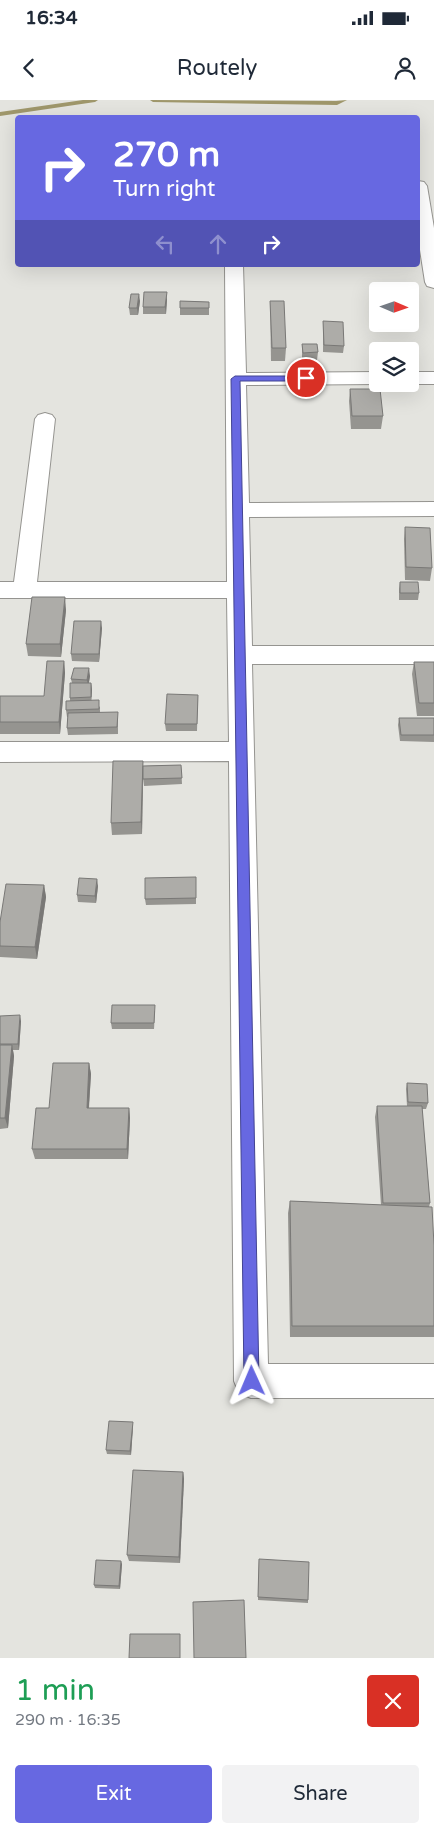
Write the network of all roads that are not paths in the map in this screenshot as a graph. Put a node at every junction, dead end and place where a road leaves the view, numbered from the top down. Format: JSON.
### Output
{"nodes":[{"id":1,"x":434,"y":185,"type":"edge"},
{"id":2,"x":420,"y":186,"type":"edge"},
{"id":3,"x":420,"y":198,"type":"edge"},
{"id":4,"x":234,"y":267,"type":"edge"},
{"id":5,"x":434,"y":282,"type":"edge"},
{"id":6,"x":369,"y":378,"type":"edge"},
{"id":7,"x":419,"y":378,"type":"edge"},
{"id":8,"x":434,"y":378,"type":"edge"},
{"id":9,"x":235,"y":379,"type":"junction"},
{"id":10,"x":45,"y":420,"type":"dead end"},
{"id":11,"x":434,"y":509,"type":"edge"},
{"id":12,"x":237,"y":510,"type":"junction"},
{"id":13,"x":0,"y":590,"type":"edge"},
{"id":14,"x":24,"y":590,"type":"junction"},
{"id":15,"x":239,"y":590,"type":"junction"},
{"id":16,"x":240,"y":655,"type":"junction"},
{"id":17,"x":434,"y":655,"type":"edge"},
{"id":18,"x":0,"y":752,"type":"edge"},
{"id":19,"x":241,"y":752,"type":"junction"},
{"id":20,"x":434,"y":1381,"type":"edge"}],
"edges":[{"from":1,"to":2,"type":"street"},
{"from":3,"to":5,"type":"street"},
{"from":4,"to":9,"type":"street"},
{"from":6,"to":9,"type":"street"},
{"from":7,"to":8,"type":"street"},
{"from":9,"to":12,"type":"street"},
{"from":10,"to":14,"type":"street"},
{"from":11,"to":12,"type":"street"},
{"from":12,"to":15,"type":"street"},
{"from":13,"to":14,"type":"street"},
{"from":14,"to":15,"type":"street"},
{"from":15,"to":16,"type":"street"},
{"from":16,"to":17,"type":"street"},
{"from":16,"to":19,"type":"street"},
{"from":18,"to":19,"type":"street"},
{"from":19,"to":20,"type":"street"}]}
